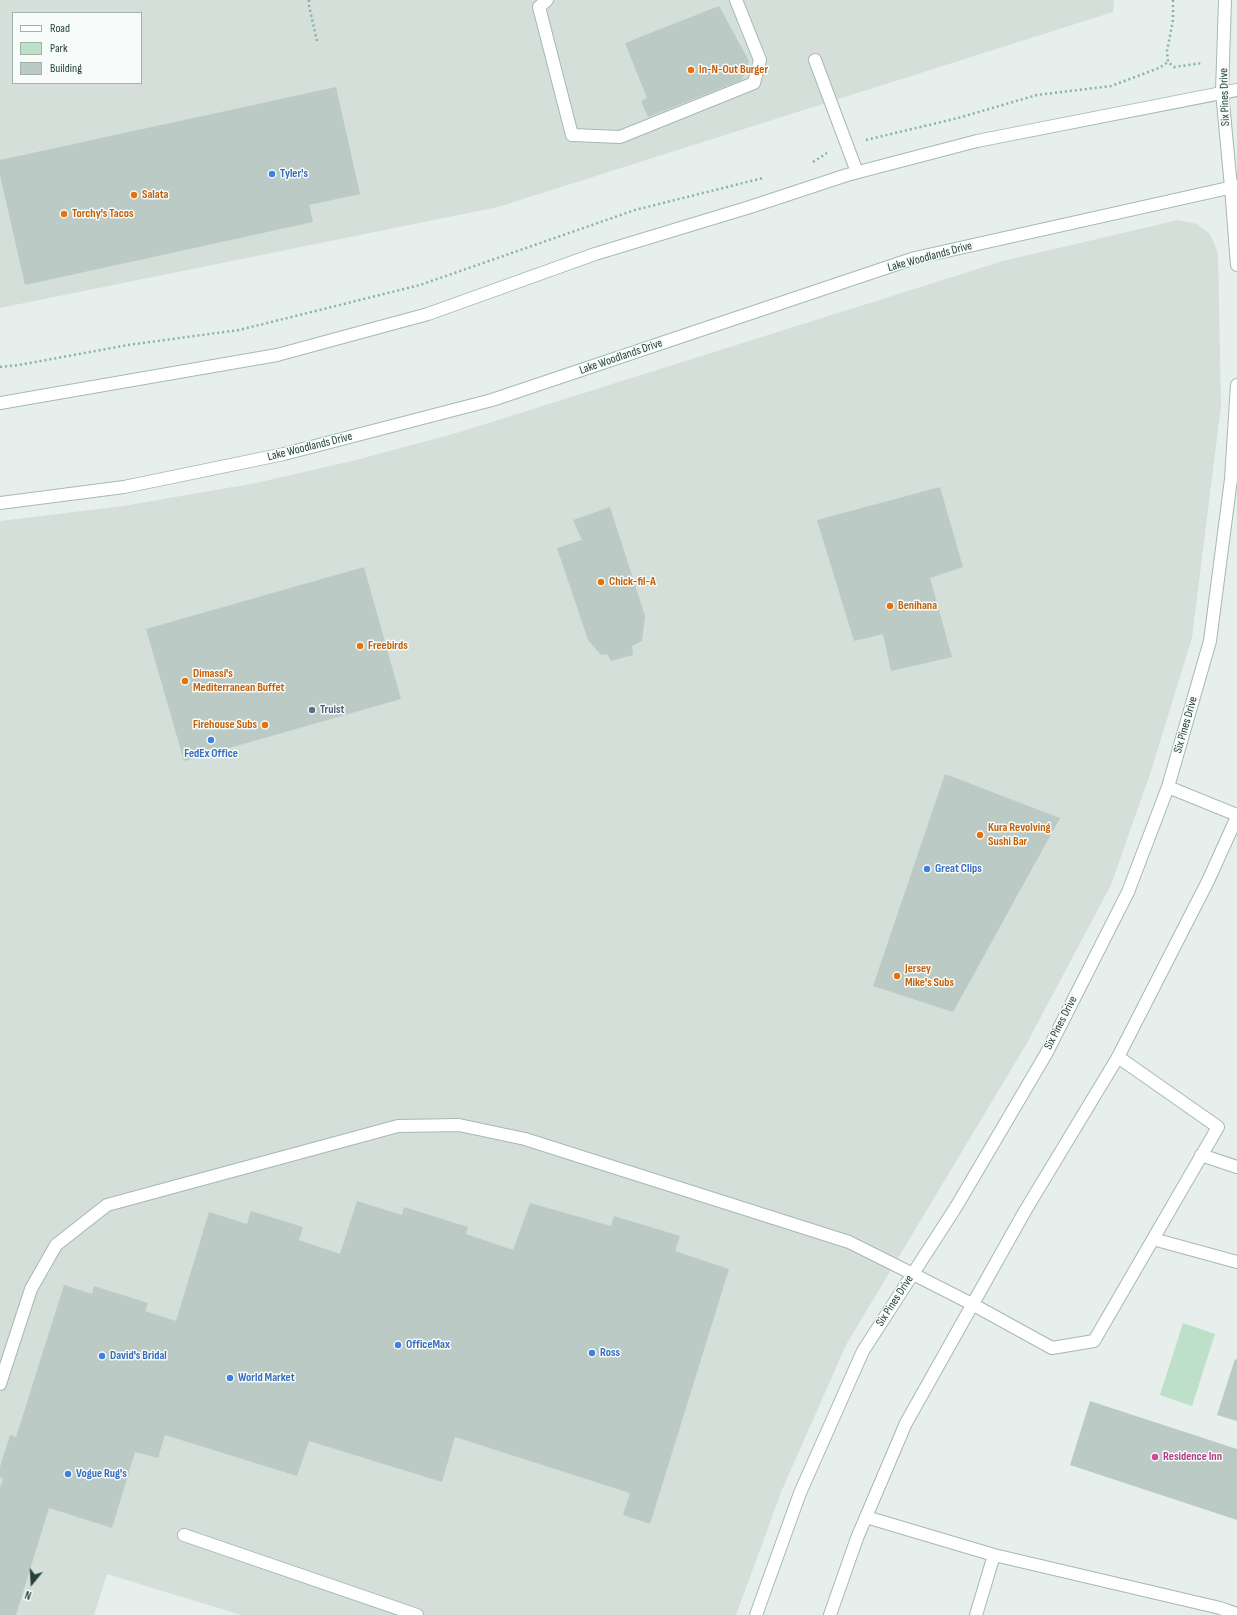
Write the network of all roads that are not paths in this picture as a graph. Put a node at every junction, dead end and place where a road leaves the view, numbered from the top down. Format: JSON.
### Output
{"nodes":[{"id":1,"x":547,"y":0,"type":"edge"},
{"id":2,"x":736,"y":0,"type":"edge"},
{"id":3,"x":1225,"y":0,"type":"edge"},
{"id":4,"x":815,"y":60,"type":"dead end"},
{"id":5,"x":1237,"y":90,"type":"edge"},
{"id":6,"x":1222,"y":92,"type":"junction"},
{"id":7,"x":857,"y":172,"type":"junction"},
{"id":8,"x":1234,"y":186,"type":"edge"},
{"id":9,"x":1237,"y":265,"type":"edge"},
{"id":10,"x":1237,"y":385,"type":"edge"},
{"id":11,"x":0,"y":403,"type":"edge"},
{"id":12,"x":0,"y":503,"type":"edge"},
{"id":13,"x":1168,"y":787,"type":"junction"},
{"id":14,"x":1237,"y":816,"type":"edge"},
{"id":15,"x":1118,"y":1057,"type":"junction"},
{"id":16,"x":1201,"y":1155,"type":"junction"},
{"id":17,"x":1237,"y":1167,"type":"edge"},
{"id":18,"x":1153,"y":1239,"type":"junction"},
{"id":19,"x":1237,"y":1262,"type":"edge"},
{"id":20,"x":913,"y":1274,"type":"junction"},
{"id":21,"x":972,"y":1304,"type":"junction"},
{"id":22,"x":0,"y":1384,"type":"edge"},
{"id":23,"x":866,"y":1518,"type":"junction"},
{"id":24,"x":184,"y":1535,"type":"dead end"},
{"id":25,"x":994,"y":1555,"type":"junction"},
{"id":26,"x":1237,"y":1614,"type":"edge"},
{"id":27,"x":417,"y":1615,"type":"edge"},
{"id":28,"x":756,"y":1615,"type":"edge"},
{"id":29,"x":830,"y":1615,"type":"edge"},
{"id":30,"x":976,"y":1615,"type":"edge"}],
"edges":[{"from":1,"to":2,"type":"street"},
{"from":3,"to":6,"type":"street","name":"Six Pines Drive"},
{"from":4,"to":7,"type":"street"},
{"from":5,"to":6,"type":"street"},
{"from":6,"to":7,"type":"street"},
{"from":6,"to":8,"type":"street","name":"Six Pines Drive"},
{"from":7,"to":11,"type":"street"},
{"from":8,"to":9,"type":"street","name":"Six Pines Drive"},
{"from":8,"to":12,"type":"street","name":"Lake Woodlands Drive"},
{"from":10,"to":13,"type":"street","name":"Six Pines Drive"},
{"from":13,"to":14,"type":"street"},
{"from":13,"to":20,"type":"street","name":"Six Pines Drive"},
{"from":14,"to":15,"type":"street"},
{"from":15,"to":16,"type":"street"},
{"from":15,"to":21,"type":"street"},
{"from":16,"to":17,"type":"street"},
{"from":16,"to":18,"type":"street"},
{"from":18,"to":19,"type":"street"},
{"from":18,"to":21,"type":"street"},
{"from":20,"to":21,"type":"street"},
{"from":20,"to":22,"type":"street"},
{"from":20,"to":28,"type":"street","name":"Six Pines Drive"},
{"from":21,"to":23,"type":"street"},
{"from":23,"to":25,"type":"street"},
{"from":23,"to":29,"type":"street"},
{"from":24,"to":27,"type":"street"},
{"from":25,"to":26,"type":"street"},
{"from":25,"to":30,"type":"street"}]}
